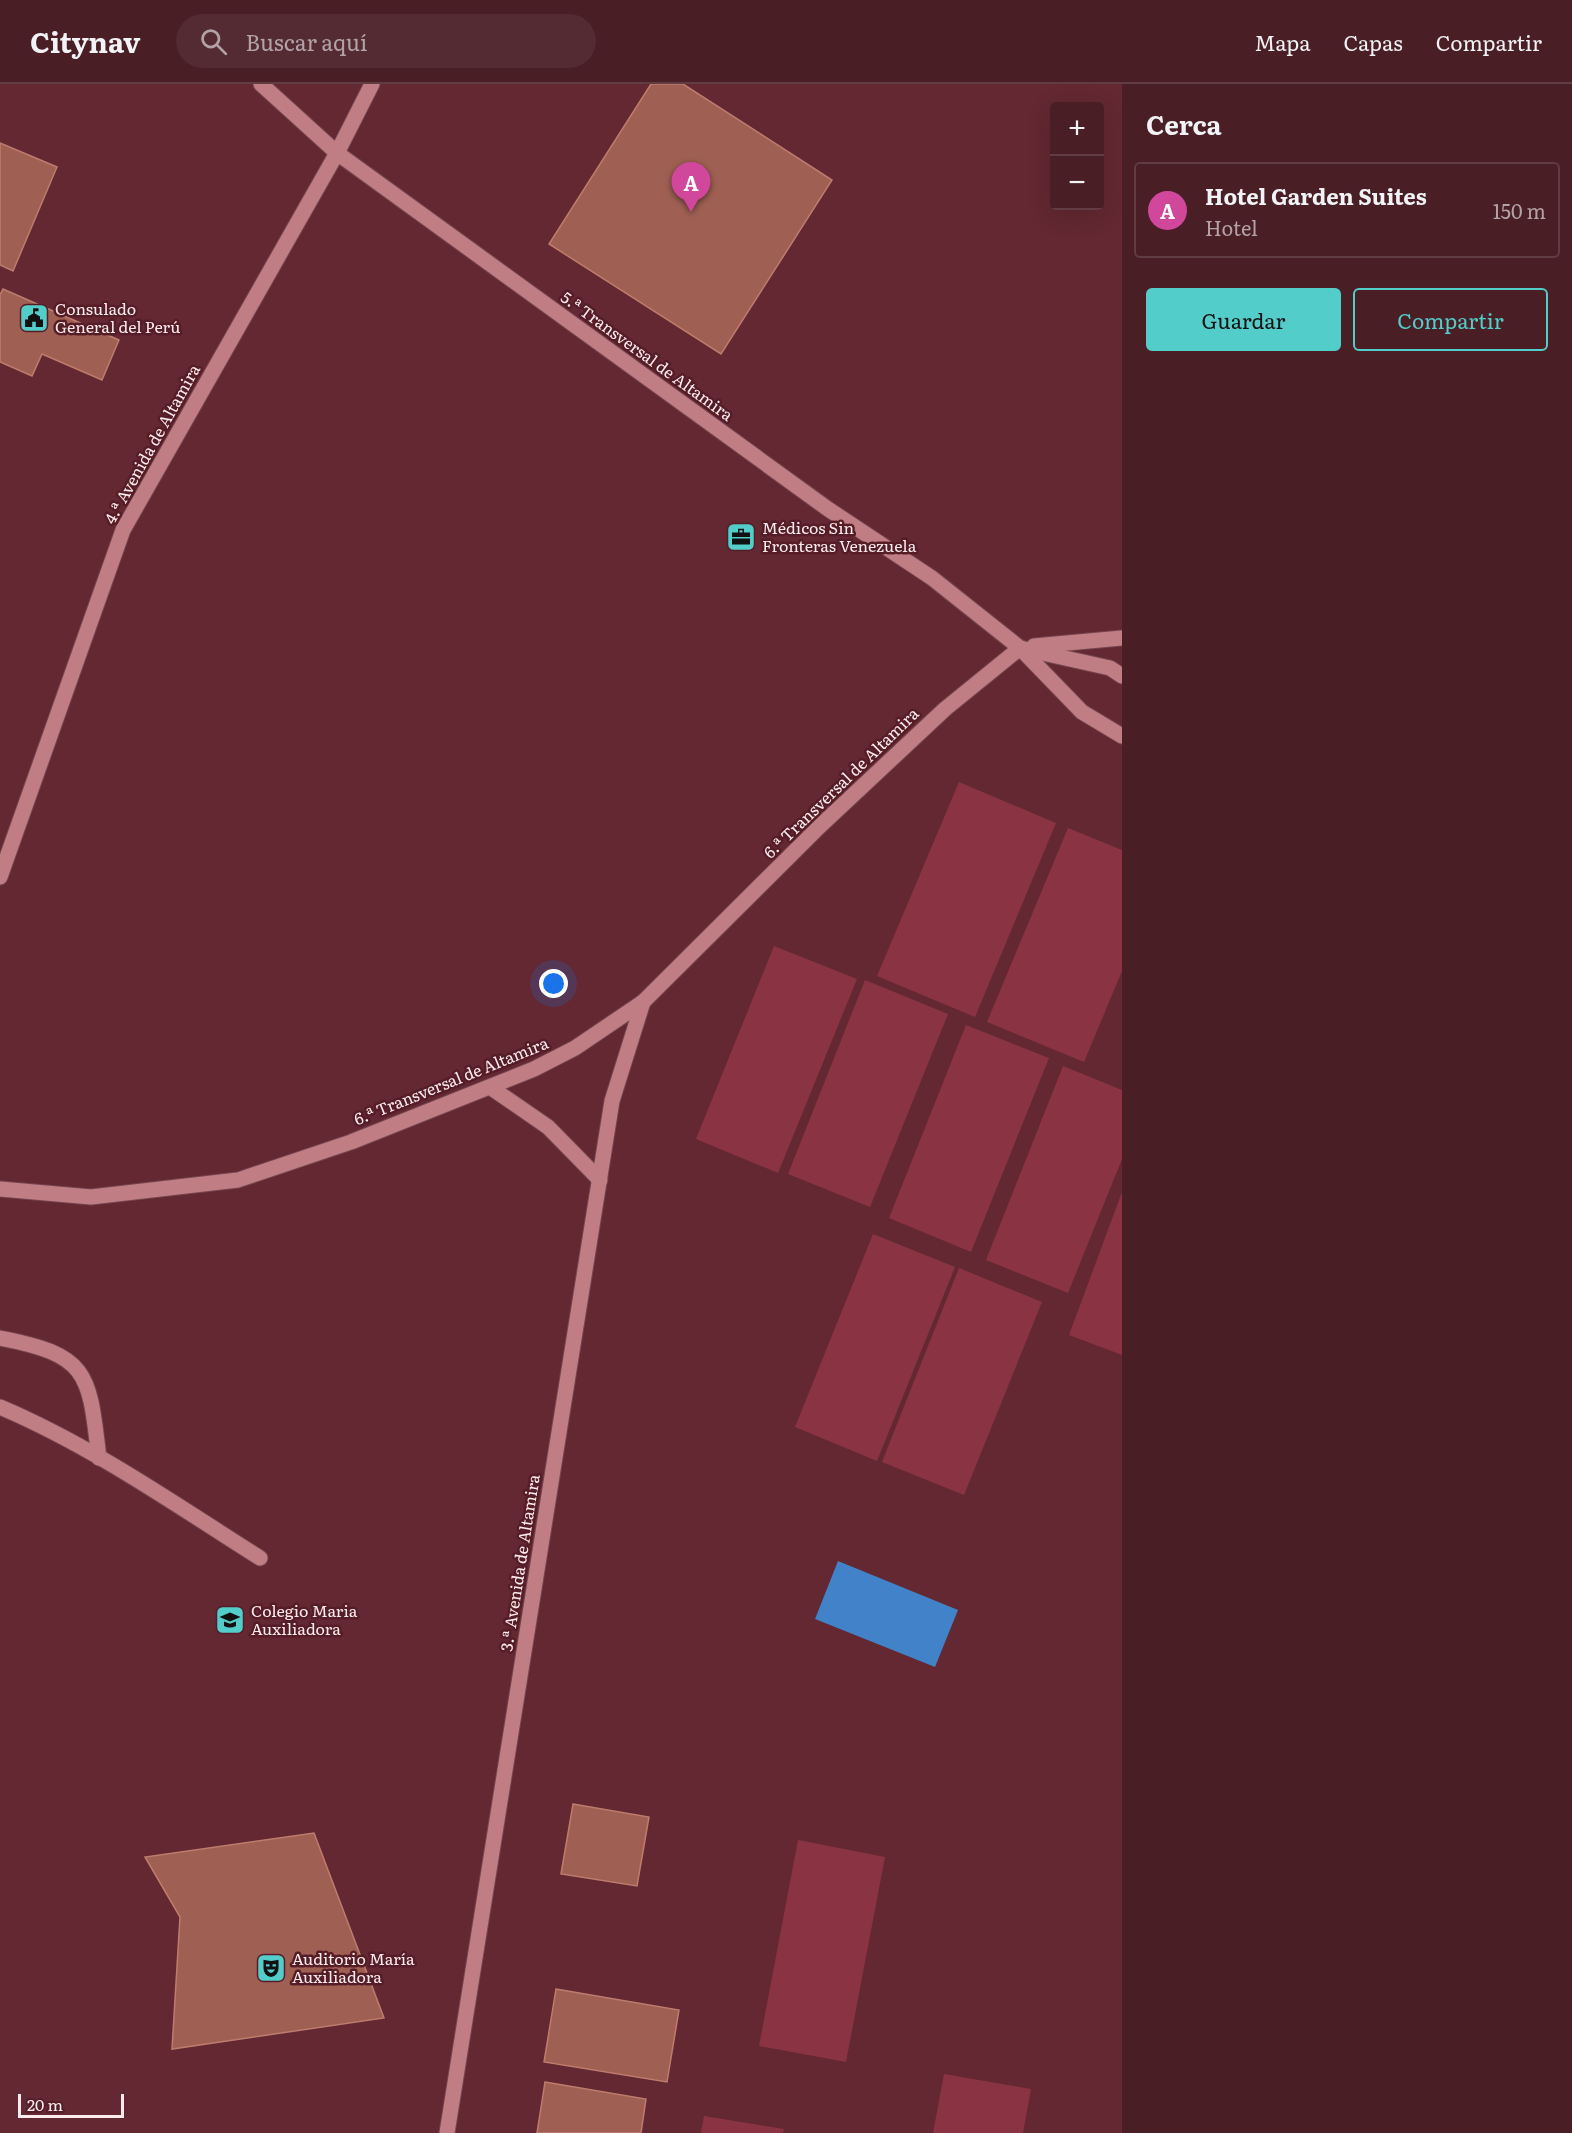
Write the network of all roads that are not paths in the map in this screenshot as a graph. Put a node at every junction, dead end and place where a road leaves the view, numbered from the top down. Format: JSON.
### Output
{"nodes":[{"id":1,"x":261,"y":84,"type":"edge"},
{"id":2,"x":372,"y":84,"type":"edge"},
{"id":3,"x":337,"y":153,"type":"junction"},
{"id":4,"x":1122,"y":638,"type":"edge"},
{"id":5,"x":1020,"y":648,"type":"junction"},
{"id":6,"x":1122,"y":676,"type":"edge"},
{"id":7,"x":1122,"y":736,"type":"edge"},
{"id":8,"x":0,"y":877,"type":"edge"},
{"id":9,"x":643,"y":1002,"type":"junction"},
{"id":10,"x":490,"y":1087,"type":"junction"},
{"id":11,"x":600,"y":1179,"type":"junction"},
{"id":12,"x":0,"y":1189,"type":"edge"},
{"id":13,"x":0,"y":1338,"type":"edge"},
{"id":14,"x":0,"y":1407,"type":"edge"},
{"id":15,"x":99,"y":1458,"type":"junction"},
{"id":16,"x":260,"y":1558,"type":"dead end"},
{"id":17,"x":447,"y":2133,"type":"edge"}],
"edges":[{"from":1,"to":3,"type":"street","name":"5.ª Transversal de Altamira"},
{"from":2,"to":3,"type":"street","name":"4.ª Avenida de Altamira"},
{"from":3,"to":5,"type":"street","name":"5.ª Transversal de Altamira"},
{"from":3,"to":8,"type":"street","name":"4.ª Avenida de Altamira"},
{"from":4,"to":5,"type":"street"},
{"from":5,"to":6,"type":"street"},
{"from":5,"to":7,"type":"street","name":"5.ª Transversal de Altamira"},
{"from":5,"to":9,"type":"street","name":"6.ª Transversal de Altamira"},
{"from":9,"to":10,"type":"street","name":"6.ª Transversal de Altamira"},
{"from":9,"to":11,"type":"street","name":"3.ª Avenida de Altamira"},
{"from":10,"to":11,"type":"street"},
{"from":10,"to":12,"type":"street","name":"6.ª Transversal de Altamira"},
{"from":11,"to":17,"type":"street","name":"3.ª Avenida de Altamira"},
{"from":13,"to":15,"type":"street"},
{"from":14,"to":15,"type":"street"},
{"from":15,"to":16,"type":"street"}]}
